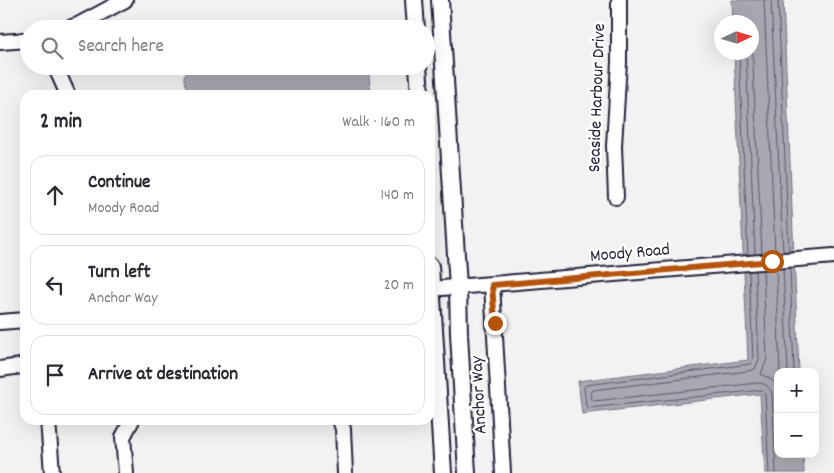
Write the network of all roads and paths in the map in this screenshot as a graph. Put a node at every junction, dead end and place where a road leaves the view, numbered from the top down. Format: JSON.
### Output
{"nodes":[{"id":1,"x":125,"y":0,"type":"edge"},
{"id":2,"x":414,"y":0,"type":"edge"},
{"id":3,"x":440,"y":0,"type":"edge"},
{"id":4,"x":619,"y":0,"type":"edge"},
{"id":5,"x":87,"y":20,"type":"edge"},
{"id":6,"x":415,"y":20,"type":"edge"},
{"id":7,"x":20,"y":41,"type":"edge"},
{"id":8,"x":0,"y":42,"type":"edge"},
{"id":9,"x":59,"y":75,"type":"edge"},
{"id":10,"x":419,"y":75,"type":"edge"},
{"id":11,"x":66,"y":90,"type":"edge"},
{"id":12,"x":420,"y":90,"type":"edge"},
{"id":13,"x":616,"y":196,"type":"dead end"},
{"id":14,"x":834,"y":256,"type":"edge"},
{"id":15,"x":492,"y":285,"type":"junction"},
{"id":16,"x":458,"y":287,"type":"junction"},
{"id":17,"x":435,"y":289,"type":"edge"},
{"id":18,"x":20,"y":320,"type":"edge"},
{"id":19,"x":0,"y":322,"type":"edge"},
{"id":20,"x":435,"y":350,"type":"edge"},
{"id":21,"x":20,"y":366,"type":"edge"},
{"id":22,"x":0,"y":369,"type":"edge"},
{"id":23,"x":48,"y":425,"type":"edge"},
{"id":24,"x":129,"y":425,"type":"edge"},
{"id":25,"x":342,"y":425,"type":"edge"},
{"id":26,"x":52,"y":473,"type":"edge"},
{"id":27,"x":126,"y":473,"type":"edge"},
{"id":28,"x":345,"y":473,"type":"edge"},
{"id":29,"x":443,"y":473,"type":"edge"},
{"id":30,"x":467,"y":473,"type":"edge"},
{"id":31,"x":503,"y":473,"type":"edge"}],
"edges":[{"from":1,"to":5,"type":"street"},
{"from":2,"to":6,"type":"main road"},
{"from":3,"to":16,"type":"main road"},
{"from":4,"to":13,"type":"street","name":"Seaside Harbour Drive"},
{"from":7,"to":8,"type":"street"},
{"from":9,"to":11,"type":"street"},
{"from":10,"to":12,"type":"main road"},
{"from":14,"to":15,"type":"street","name":"Moody Road"},
{"from":15,"to":16,"type":"street","name":"Moody Road"},
{"from":15,"to":31,"type":"street","name":"Anchor Way"},
{"from":16,"to":17,"type":"street","name":"Moody Road"},
{"from":16,"to":30,"type":"main road"},
{"from":18,"to":19,"type":"street"},
{"from":20,"to":29,"type":"main road"},
{"from":21,"to":22,"type":"street"},
{"from":23,"to":26,"type":"street"},
{"from":24,"to":27,"type":"street"},
{"from":25,"to":28,"type":"street"}]}
